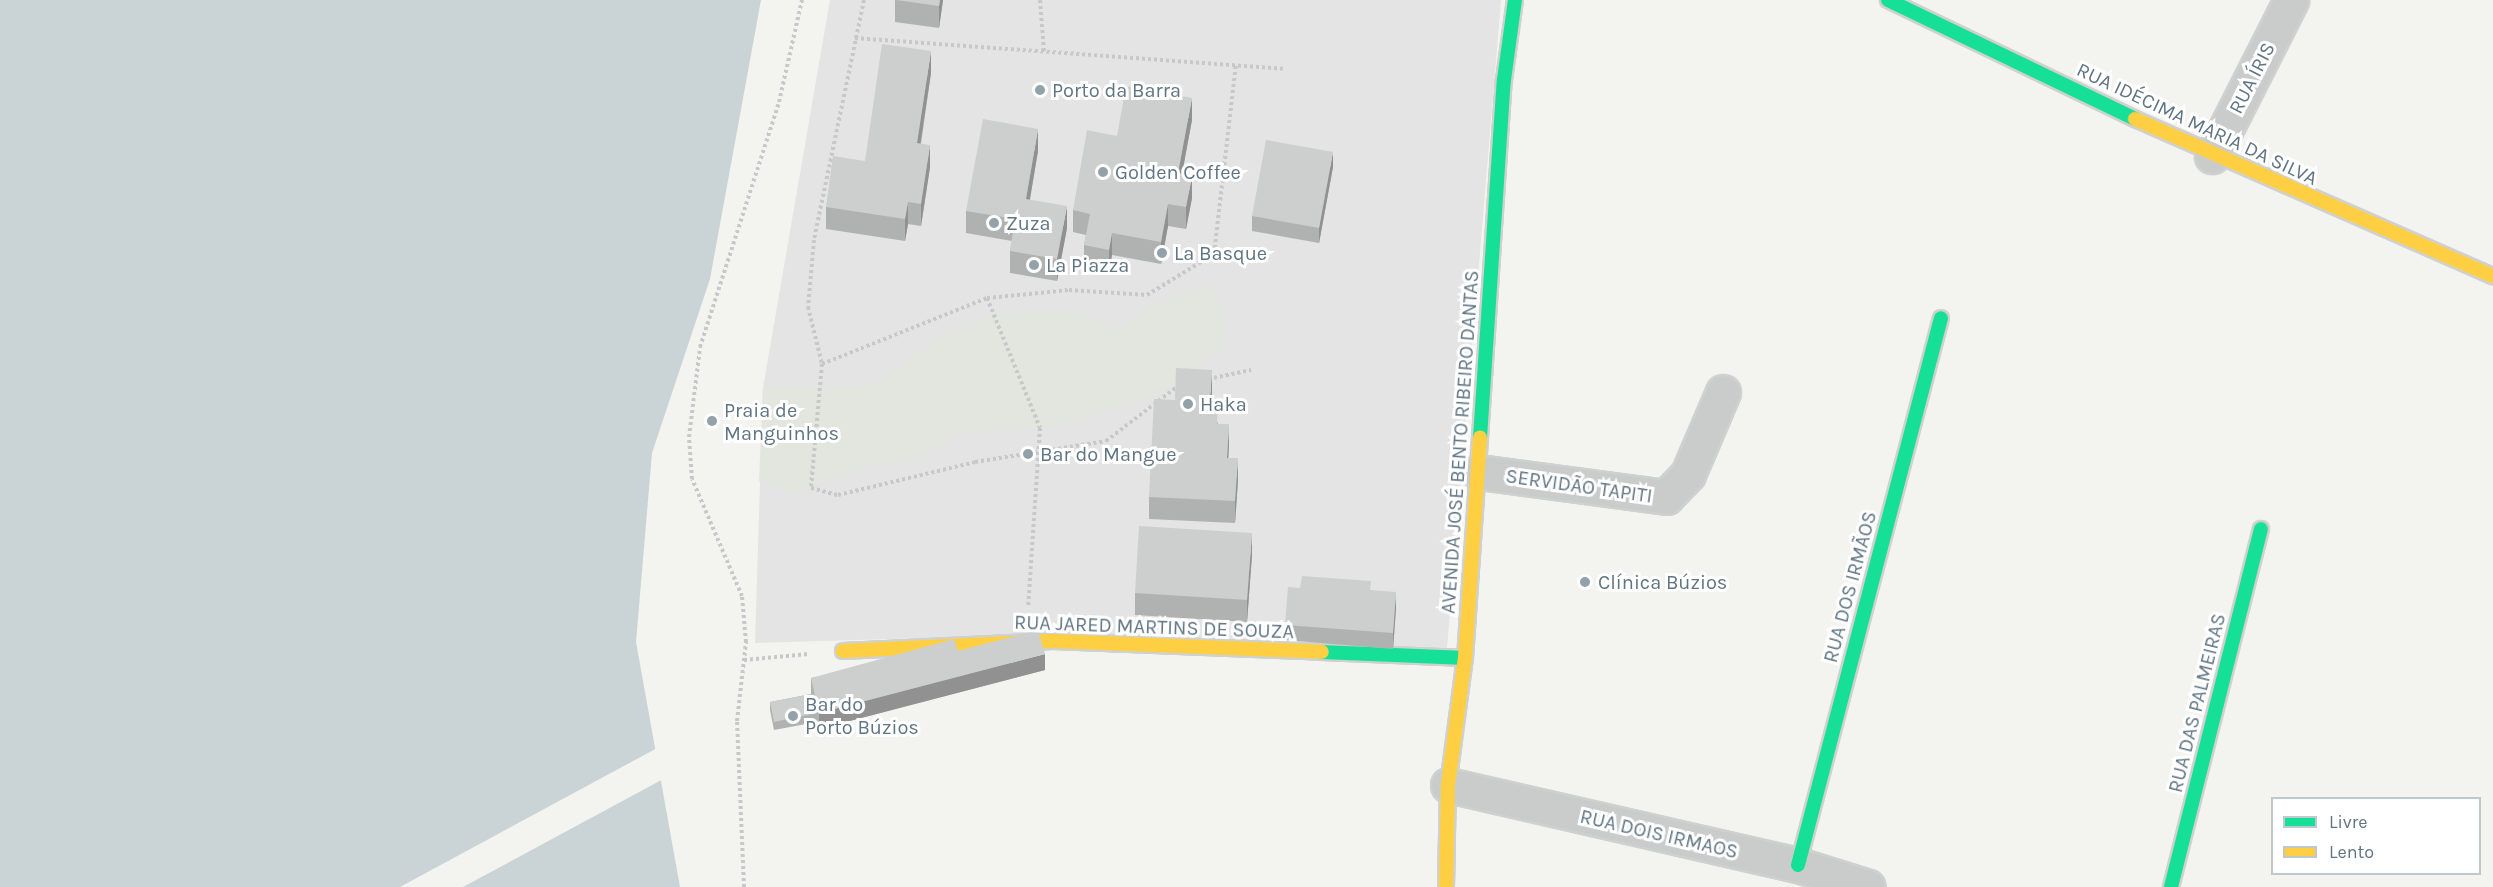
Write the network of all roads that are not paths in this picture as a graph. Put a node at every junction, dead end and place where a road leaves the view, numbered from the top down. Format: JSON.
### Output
{"nodes":[{"id":1,"x":1515,"y":0,"type":"edge"},
{"id":2,"x":1888,"y":0,"type":"edge"},
{"id":3,"x":2291,"y":0,"type":"edge"},
{"id":4,"x":2212,"y":156,"type":"junction"},
{"id":5,"x":2493,"y":276,"type":"edge"},
{"id":6,"x":1941,"y":318,"type":"dead end"},
{"id":7,"x":1723,"y":392,"type":"dead end"},
{"id":8,"x":1479,"y":472,"type":"junction"},
{"id":9,"x":2261,"y":529,"type":"dead end"},
{"id":10,"x":843,"y":651,"type":"road end"},
{"id":11,"x":1465,"y":658,"type":"junction"},
{"id":12,"x":1448,"y":785,"type":"junction"},
{"id":13,"x":1798,"y":866,"type":"junction"},
{"id":14,"x":1446,"y":887,"type":"edge"},
{"id":15,"x":1868,"y":887,"type":"edge"},
{"id":16,"x":2171,"y":887,"type":"edge"}],
"edges":[{"from":1,"to":8,"type":"street","name":"AVENIDA JOSÉ BENTO RIBEIRO DANTAS"},
{"from":2,"to":4,"type":"street","name":"RUA IDÉCIMA MARIA DA SILVA"},
{"from":3,"to":4,"type":"street","name":"RUA ÍRIS"},
{"from":4,"to":5,"type":"street","name":"RUA IDÉCIMA MARIA DA SILVA"},
{"from":6,"to":13,"type":"street","name":"RUA DOS IRMÃOS"},
{"from":7,"to":8,"type":"street","name":"SERVIDÃO TAPITI"},
{"from":8,"to":11,"type":"street","name":"AVENIDA JOSÉ BENTO RIBEIRO DANTAS"},
{"from":9,"to":16,"type":"street","name":"RUA DAS PALMEIRAS"},
{"from":10,"to":11,"type":"street","name":"RUA JARED MARTINS DE SOUZA"},
{"from":11,"to":12,"type":"street","name":"AVENIDA JOSÉ BENTO RIBEIRO DANTAS"},
{"from":12,"to":13,"type":"street","name":"RUA DOIS IRMAOS"},
{"from":12,"to":14,"type":"street","name":"AVENIDA JOSÉ BENTO RIBEIRO DANTAS"},
{"from":13,"to":15,"type":"street","name":"RUA DOIS IRMAOS"}]}
